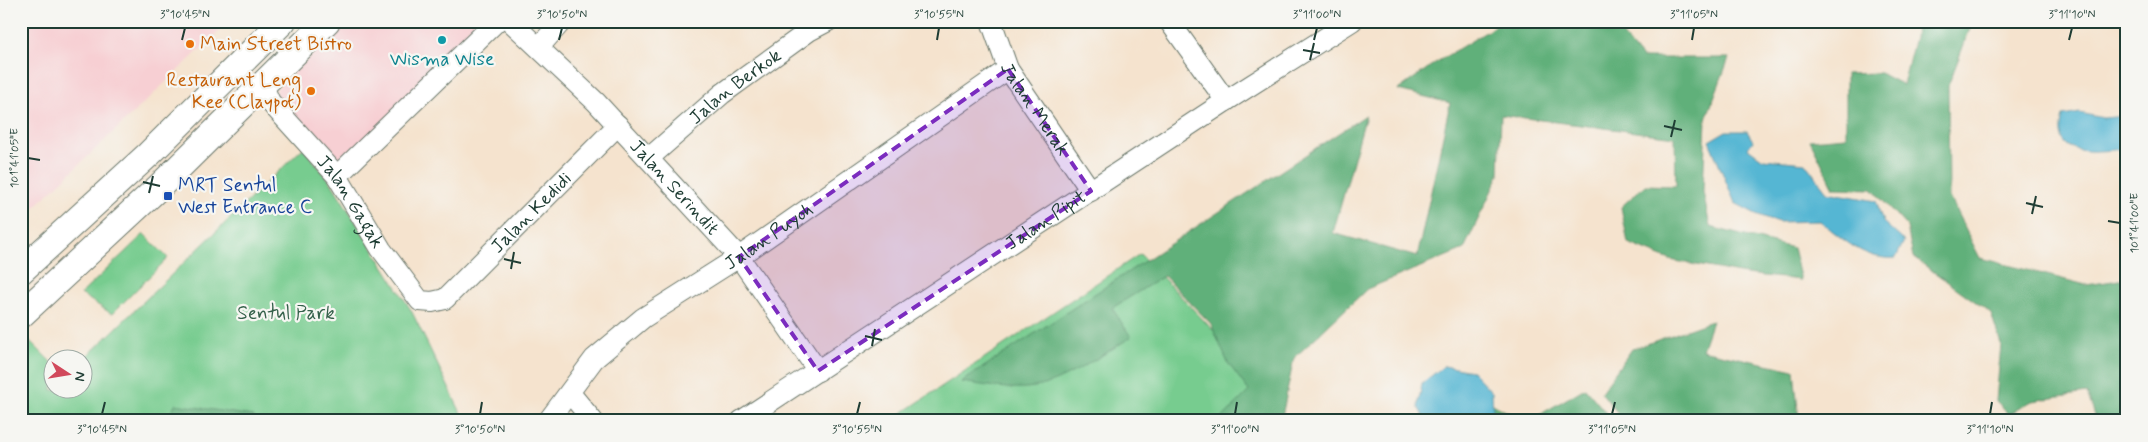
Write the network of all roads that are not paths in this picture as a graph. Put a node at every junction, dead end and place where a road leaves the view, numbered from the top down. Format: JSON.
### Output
{"nodes":[{"id":1,"x":283,"y":21,"type":"edge"},
{"id":2,"x":327,"y":21,"type":"edge"},
{"id":3,"x":497,"y":21,"type":"edge"},
{"id":4,"x":510,"y":21,"type":"edge"},
{"id":5,"x":562,"y":21,"type":"edge"},
{"id":6,"x":828,"y":21,"type":"edge"},
{"id":7,"x":991,"y":21,"type":"edge"},
{"id":8,"x":1169,"y":21,"type":"edge"},
{"id":9,"x":1352,"y":21,"type":"edge"},
{"id":10,"x":539,"y":47,"type":"junction"},
{"id":11,"x":1008,"y":69,"type":"junction"},
{"id":12,"x":263,"y":86,"type":"junction"},
{"id":13,"x":1226,"y":101,"type":"junction"},
{"id":14,"x":618,"y":126,"type":"junction"},
{"id":15,"x":649,"y":158,"type":"junction"},
{"id":16,"x":337,"y":176,"type":"junction"},
{"id":17,"x":1090,"y":191,"type":"junction"},
{"id":18,"x":739,"y":257,"type":"junction"},
{"id":19,"x":21,"y":271,"type":"edge"},
{"id":20,"x":445,"y":299,"type":"joint"},
{"id":21,"x":21,"y":315,"type":"edge"},
{"id":22,"x":818,"y":371,"type":"junction"},
{"id":23,"x":570,"y":393,"type":"junction"},
{"id":24,"x":548,"y":421,"type":"edge"},
{"id":25,"x":593,"y":421,"type":"edge"},
{"id":26,"x":741,"y":421,"type":"edge"}],
"edges":[{"from":1,"to":19,"type":"main road"},
{"from":2,"to":12,"type":"main road"},
{"from":3,"to":16,"type":"street"},
{"from":4,"to":10,"type":"street","name":"Jalan Serindit"},
{"from":5,"to":10,"type":"street"},
{"from":6,"to":15,"type":"street","name":"Jalan Berkok"},
{"from":7,"to":11,"type":"street","name":"Jalan Merak"},
{"from":8,"to":13,"type":"street"},
{"from":9,"to":13,"type":"street","name":"Jalan Pipit"},
{"from":10,"to":14,"type":"street","name":"Jalan Serindit"},
{"from":11,"to":17,"type":"street","name":"Jalan Merak"},
{"from":11,"to":18,"type":"street","name":"Jalan Puyoh"},
{"from":12,"to":16,"type":"street","name":"Jalan Gagak"},
{"from":12,"to":21,"type":"main road"},
{"from":13,"to":17,"type":"street","name":"Jalan Pipit"},
{"from":14,"to":15,"type":"street","name":"Jalan Serindit"},
{"from":14,"to":20,"type":"street","name":"Jalan Kedidi"},
{"from":15,"to":18,"type":"street","name":"Jalan Serindit"},
{"from":16,"to":20,"type":"street","name":"Jalan Gagak"},
{"from":17,"to":22,"type":"street","name":"Jalan Pipit"},
{"from":18,"to":22,"type":"street","name":"Jalan Serindit"},
{"from":18,"to":23,"type":"street","name":"Jalan Puyoh"},
{"from":22,"to":26,"type":"street","name":"Jalan Pipit"},
{"from":23,"to":24,"type":"street","name":"Jalan Puyoh"},
{"from":23,"to":25,"type":"street"}]}
